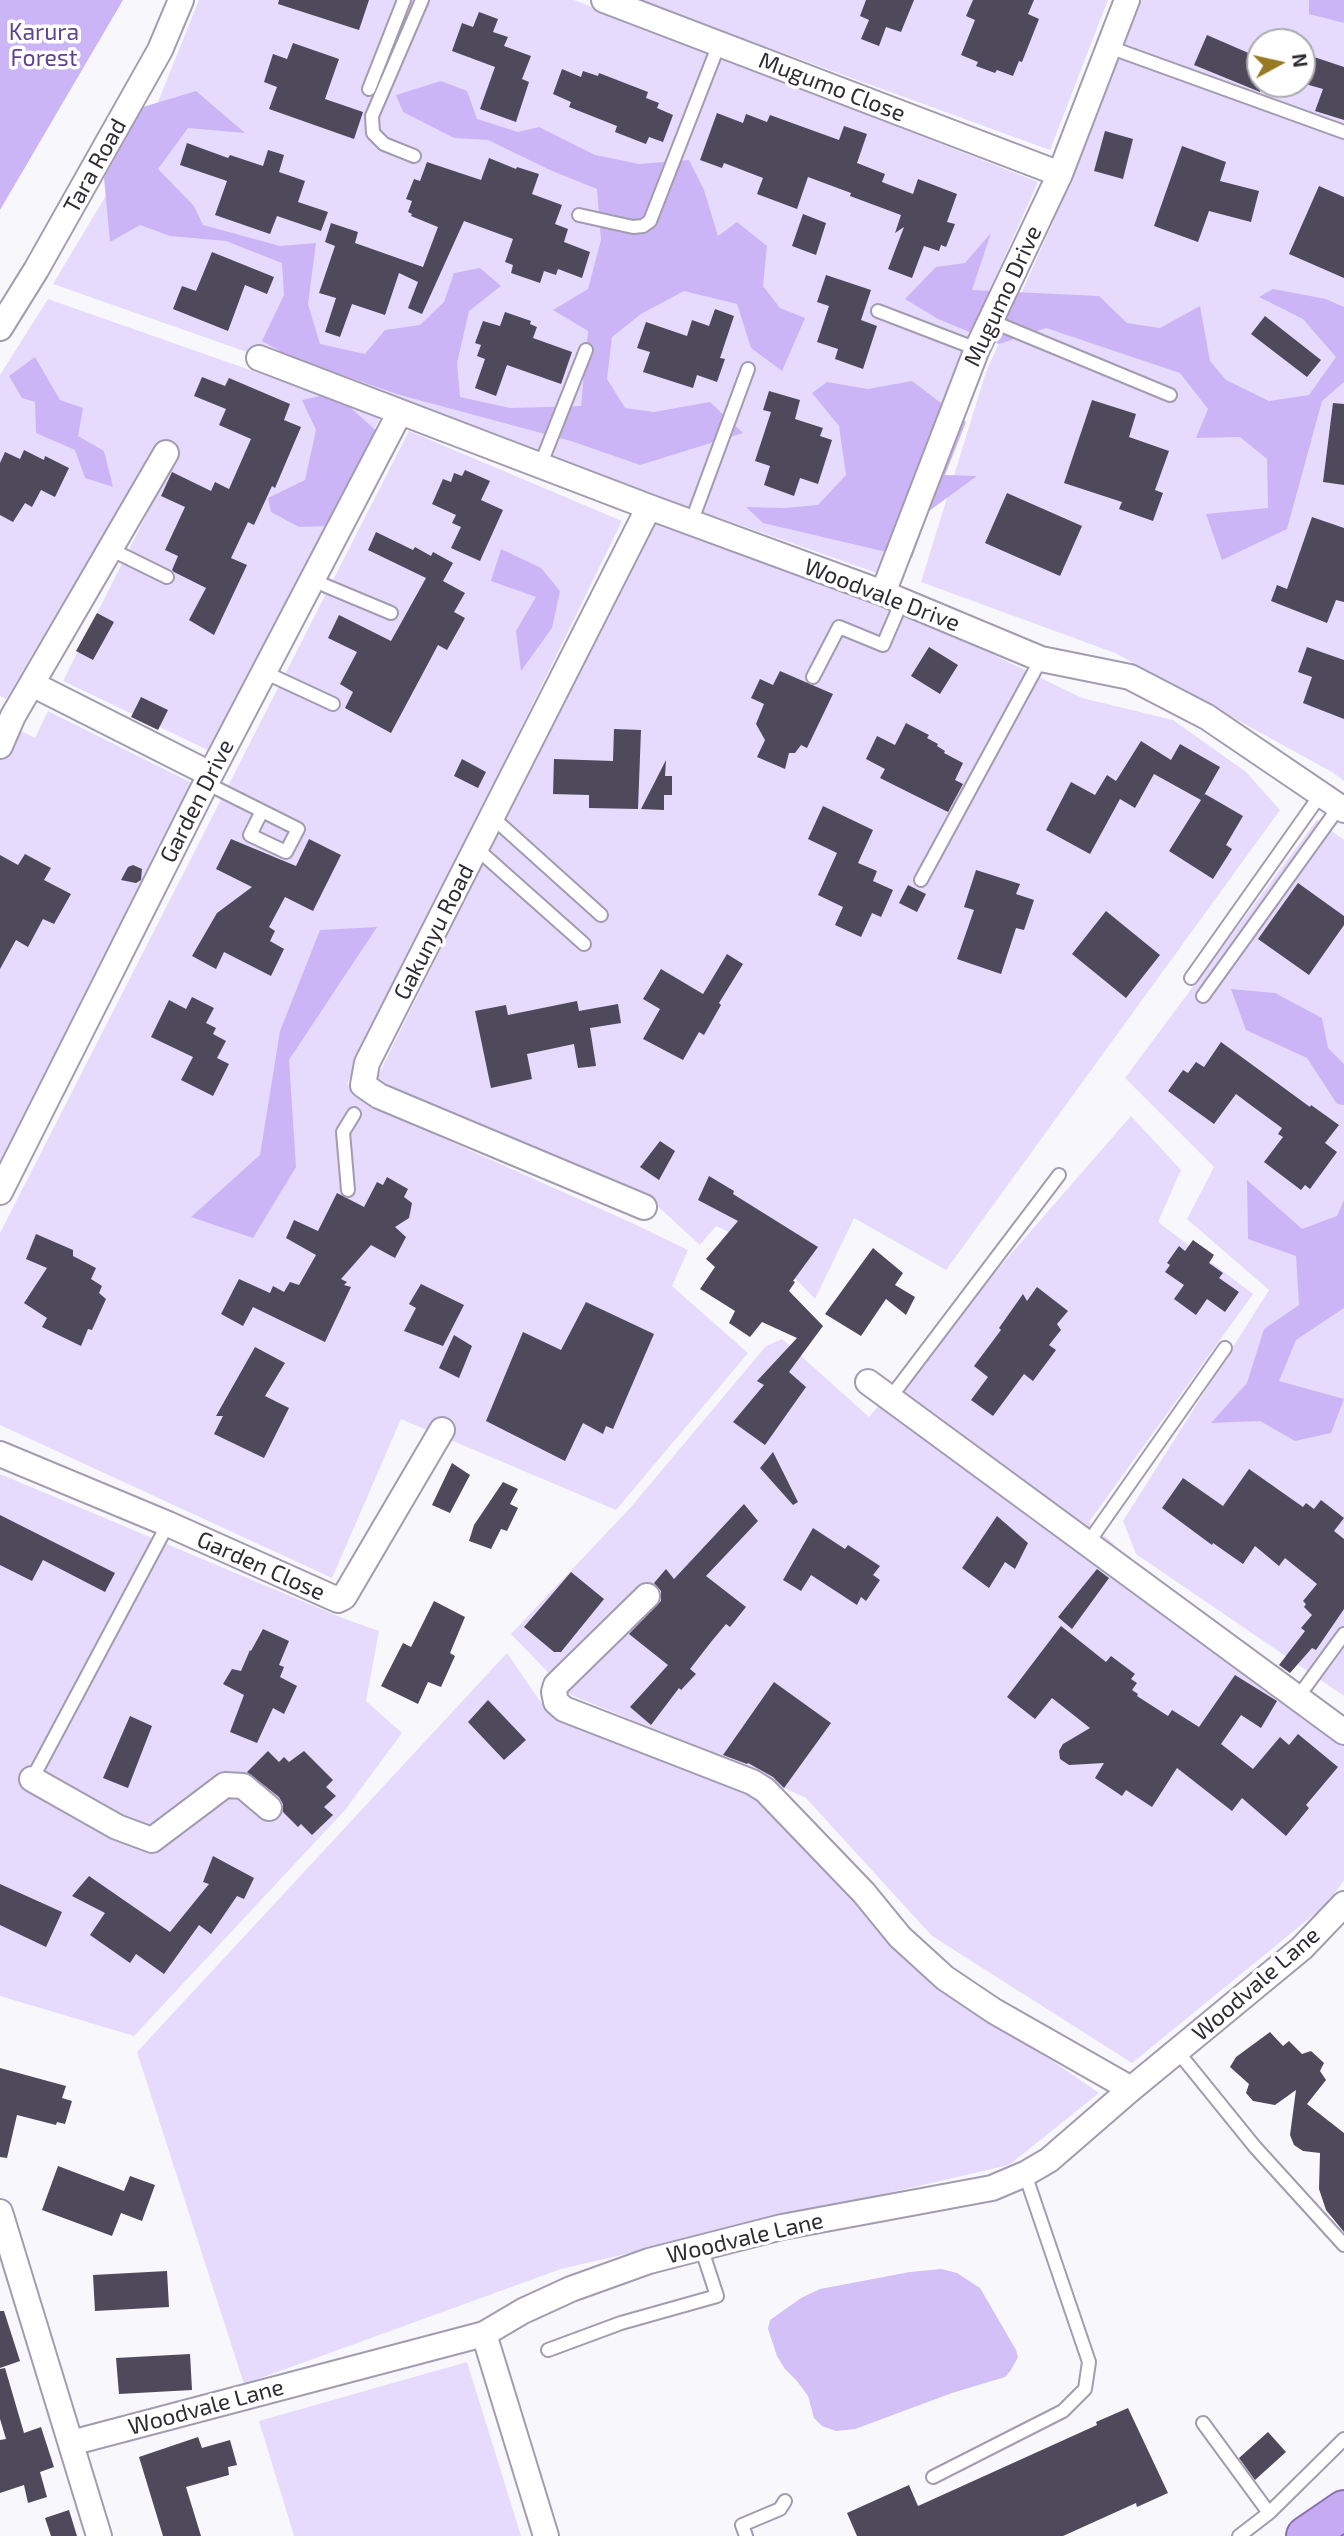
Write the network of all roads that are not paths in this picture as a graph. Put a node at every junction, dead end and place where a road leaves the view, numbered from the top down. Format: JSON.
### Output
{"nodes":[{"id":1,"x":181,"y":0,"type":"edge"},
{"id":2,"x":404,"y":0,"type":"edge"},
{"id":3,"x":422,"y":0,"type":"edge"},
{"id":4,"x":604,"y":0,"type":"edge"},
{"id":5,"x":1127,"y":0,"type":"edge"},
{"id":6,"x":719,"y":44,"type":"junction"},
{"id":7,"x":1109,"y":47,"type":"junction"},
{"id":8,"x":369,"y":89,"type":"dead end"},
{"id":9,"x":1344,"y":132,"type":"edge"},
{"id":10,"x":414,"y":156,"type":"dead end"},
{"id":11,"x":1060,"y":174,"type":"junction"},
{"id":12,"x":579,"y":215,"type":"dead end"},
{"id":13,"x":878,"y":311,"type":"dead end"},
{"id":14,"x":991,"y":321,"type":"junction"},
{"id":15,"x":0,"y":328,"type":"edge"},
{"id":16,"x":977,"y":349,"type":"junction"},
{"id":17,"x":586,"y":350,"type":"dead end"},
{"id":18,"x":259,"y":358,"type":"dead end"},
{"id":19,"x":748,"y":369,"type":"dead end"},
{"id":20,"x":1170,"y":395,"type":"dead end"},
{"id":21,"x":400,"y":412,"type":"junction"},
{"id":22,"x":166,"y":453,"type":"dead end"},
{"id":23,"x":540,"y":466,"type":"junction"},
{"id":24,"x":649,"y":507,"type":"junction"},
{"id":25,"x":691,"y":523,"type":"junction"},
{"id":26,"x":110,"y":549,"type":"junction"},
{"id":27,"x":167,"y":577,"type":"dead end"},
{"id":28,"x":312,"y":580,"type":"junction"},
{"id":29,"x":892,"y":597,"type":"junction"},
{"id":30,"x":391,"y":613,"type":"dead end"},
{"id":31,"x":1041,"y":659,"type":"junction"},
{"id":32,"x":264,"y":672,"type":"junction"},
{"id":33,"x":813,"y":677,"type":"dead end"},
{"id":34,"x":32,"y":684,"type":"junction"},
{"id":35,"x":332,"y":704,"type":"dead end"},
{"id":36,"x":7,"y":713,"type":"edge"},
{"id":37,"x":0,"y":746,"type":"edge"},
{"id":38,"x":208,"y":779,"type":"junction"},
{"id":39,"x":1335,"y":804,"type":"edge"},
{"id":40,"x":261,"y":811,"type":"dead end"},
{"id":41,"x":491,"y":816,"type":"junction"},
{"id":42,"x":476,"y":848,"type":"junction"},
{"id":43,"x":921,"y":880,"type":"dead end"},
{"id":44,"x":601,"y":915,"type":"dead end"},
{"id":45,"x":584,"y":944,"type":"dead end"},
{"id":46,"x":1191,"y":978,"type":"dead end"},
{"id":47,"x":1203,"y":996,"type":"dead end"},
{"id":48,"x":354,"y":1114,"type":"dead end"},
{"id":49,"x":1059,"y":1175,"type":"dead end"},
{"id":50,"x":348,"y":1190,"type":"dead end"},
{"id":51,"x":0,"y":1192,"type":"edge"},
{"id":52,"x":644,"y":1207,"type":"dead end"},
{"id":53,"x":1225,"y":1348,"type":"dead end"},
{"id":54,"x":868,"y":1382,"type":"dead end"},
{"id":55,"x":890,"y":1398,"type":"junction"},
{"id":56,"x":442,"y":1430,"type":"dead end"},
{"id":57,"x":0,"y":1454,"type":"edge"},
{"id":58,"x":168,"y":1524,"type":"junction"},
{"id":59,"x":1088,"y":1544,"type":"junction"},
{"id":60,"x":647,"y":1596,"type":"dead end"},
{"id":61,"x":1344,"y":1634,"type":"edge"},
{"id":62,"x":1298,"y":1698,"type":"junction"},
{"id":63,"x":1344,"y":1732,"type":"edge"},
{"id":64,"x":30,"y":1782,"type":"joint"},
{"id":65,"x":269,"y":1808,"type":"dead end"},
{"id":66,"x":1344,"y":1904,"type":"edge"},
{"id":67,"x":1178,"y":2052,"type":"junction"},
{"id":68,"x":1131,"y":2089,"type":"junction"},
{"id":69,"x":1025,"y":2174,"type":"junction"},
{"id":70,"x":0,"y":2213,"type":"edge"},
{"id":71,"x":1344,"y":2245,"type":"edge"},
{"id":72,"x":701,"y":2247,"type":"junction"},
{"id":73,"x":484,"y":2334,"type":"junction"},
{"id":74,"x":548,"y":2350,"type":"dead end"},
{"id":75,"x":1203,"y":2423,"type":"dead end"},
{"id":76,"x":1344,"y":2439,"type":"edge"},
{"id":77,"x":71,"y":2443,"type":"junction"},
{"id":78,"x":933,"y":2476,"type":"dead end"},
{"id":79,"x":785,"y":2501,"type":"dead end"},
{"id":80,"x":1344,"y":2510,"type":"edge"},
{"id":81,"x":1269,"y":2512,"type":"junction"},
{"id":82,"x":1247,"y":2534,"type":"edge"},
{"id":83,"x":99,"y":2536,"type":"edge"},
{"id":84,"x":546,"y":2536,"type":"edge"},
{"id":85,"x":746,"y":2536,"type":"edge"},
{"id":86,"x":1306,"y":2536,"type":"edge"}],
"edges":[{"from":1,"to":15,"type":"street","name":"Tara Road"},
{"from":2,"to":8,"type":"lane"},
{"from":3,"to":10,"type":"lane"},
{"from":4,"to":6,"type":"street","name":"Mugumo Close"},
{"from":5,"to":7,"type":"street","name":"Mugumo Drive"},
{"from":6,"to":11,"type":"street","name":"Mugumo Close"},
{"from":6,"to":12,"type":"lane"},
{"from":7,"to":9,"type":"lane"},
{"from":7,"to":11,"type":"street","name":"Mugumo Drive"},
{"from":11,"to":14,"type":"street","name":"Mugumo Drive"},
{"from":13,"to":16,"type":"lane"},
{"from":14,"to":16,"type":"street","name":"Mugumo Drive"},
{"from":14,"to":20,"type":"lane"},
{"from":16,"to":29,"type":"street","name":"Mugumo Drive"},
{"from":17,"to":23,"type":"lane"},
{"from":18,"to":21,"type":"street","name":"Woodvale Drive"},
{"from":19,"to":25,"type":"lane"},
{"from":21,"to":23,"type":"street","name":"Woodvale Drive"},
{"from":21,"to":28,"type":"street","name":"Garden Drive"},
{"from":22,"to":26,"type":"street"},
{"from":23,"to":24,"type":"street","name":"Woodvale Drive"},
{"from":24,"to":25,"type":"street","name":"Woodvale Drive"},
{"from":24,"to":41,"type":"street","name":"Gakunyu Road"},
{"from":25,"to":29,"type":"street","name":"Woodvale Drive"},
{"from":26,"to":27,"type":"lane"},
{"from":26,"to":34,"type":"street"},
{"from":28,"to":30,"type":"lane"},
{"from":28,"to":32,"type":"street","name":"Garden Drive"},
{"from":29,"to":31,"type":"street","name":"Woodvale Drive"},
{"from":29,"to":33,"type":"lane"},
{"from":31,"to":39,"type":"street","name":"Woodvale Drive"},
{"from":31,"to":43,"type":"lane"},
{"from":32,"to":35,"type":"lane"},
{"from":32,"to":38,"type":"street","name":"Garden Drive"},
{"from":34,"to":36,"type":"street"},
{"from":34,"to":38,"type":"street"},
{"from":36,"to":37,"type":"street"},
{"from":38,"to":40,"type":"lane"},
{"from":38,"to":51,"type":"street","name":"Garden Drive"},
{"from":39,"to":46,"type":"lane"},
{"from":39,"to":47,"type":"lane"},
{"from":41,"to":42,"type":"street","name":"Gakunyu Road"},
{"from":41,"to":44,"type":"lane"},
{"from":42,"to":45,"type":"lane"},
{"from":42,"to":52,"type":"street","name":"Gakunyu Road"},
{"from":48,"to":50,"type":"lane"},
{"from":49,"to":55,"type":"lane"},
{"from":53,"to":59,"type":"lane"},
{"from":54,"to":55,"type":"street"},
{"from":55,"to":59,"type":"street"},
{"from":56,"to":58,"type":"street","name":"Garden Close"},
{"from":57,"to":58,"type":"street","name":"Garden Close"},
{"from":58,"to":64,"type":"lane"},
{"from":59,"to":62,"type":"street"},
{"from":60,"to":68,"type":"street"},
{"from":61,"to":62,"type":"lane"},
{"from":62,"to":63,"type":"street"},
{"from":64,"to":65,"type":"street"},
{"from":66,"to":67,"type":"street","name":"Woodvale Lane"},
{"from":67,"to":68,"type":"street","name":"Woodvale Lane"},
{"from":67,"to":71,"type":"lane"},
{"from":68,"to":69,"type":"street","name":"Woodvale Lane"},
{"from":69,"to":72,"type":"street","name":"Woodvale Lane"},
{"from":69,"to":78,"type":"lane"},
{"from":70,"to":77,"type":"street"},
{"from":72,"to":73,"type":"street","name":"Woodvale Lane"},
{"from":72,"to":74,"type":"lane"},
{"from":73,"to":77,"type":"street","name":"Woodvale Lane"},
{"from":73,"to":84,"type":"street"},
{"from":75,"to":81,"type":"lane"},
{"from":76,"to":81,"type":"lane"},
{"from":77,"to":83,"type":"street"},
{"from":79,"to":85,"type":"lane"},
{"from":80,"to":86,"type":"highway"},
{"from":81,"to":82,"type":"lane"}]}
